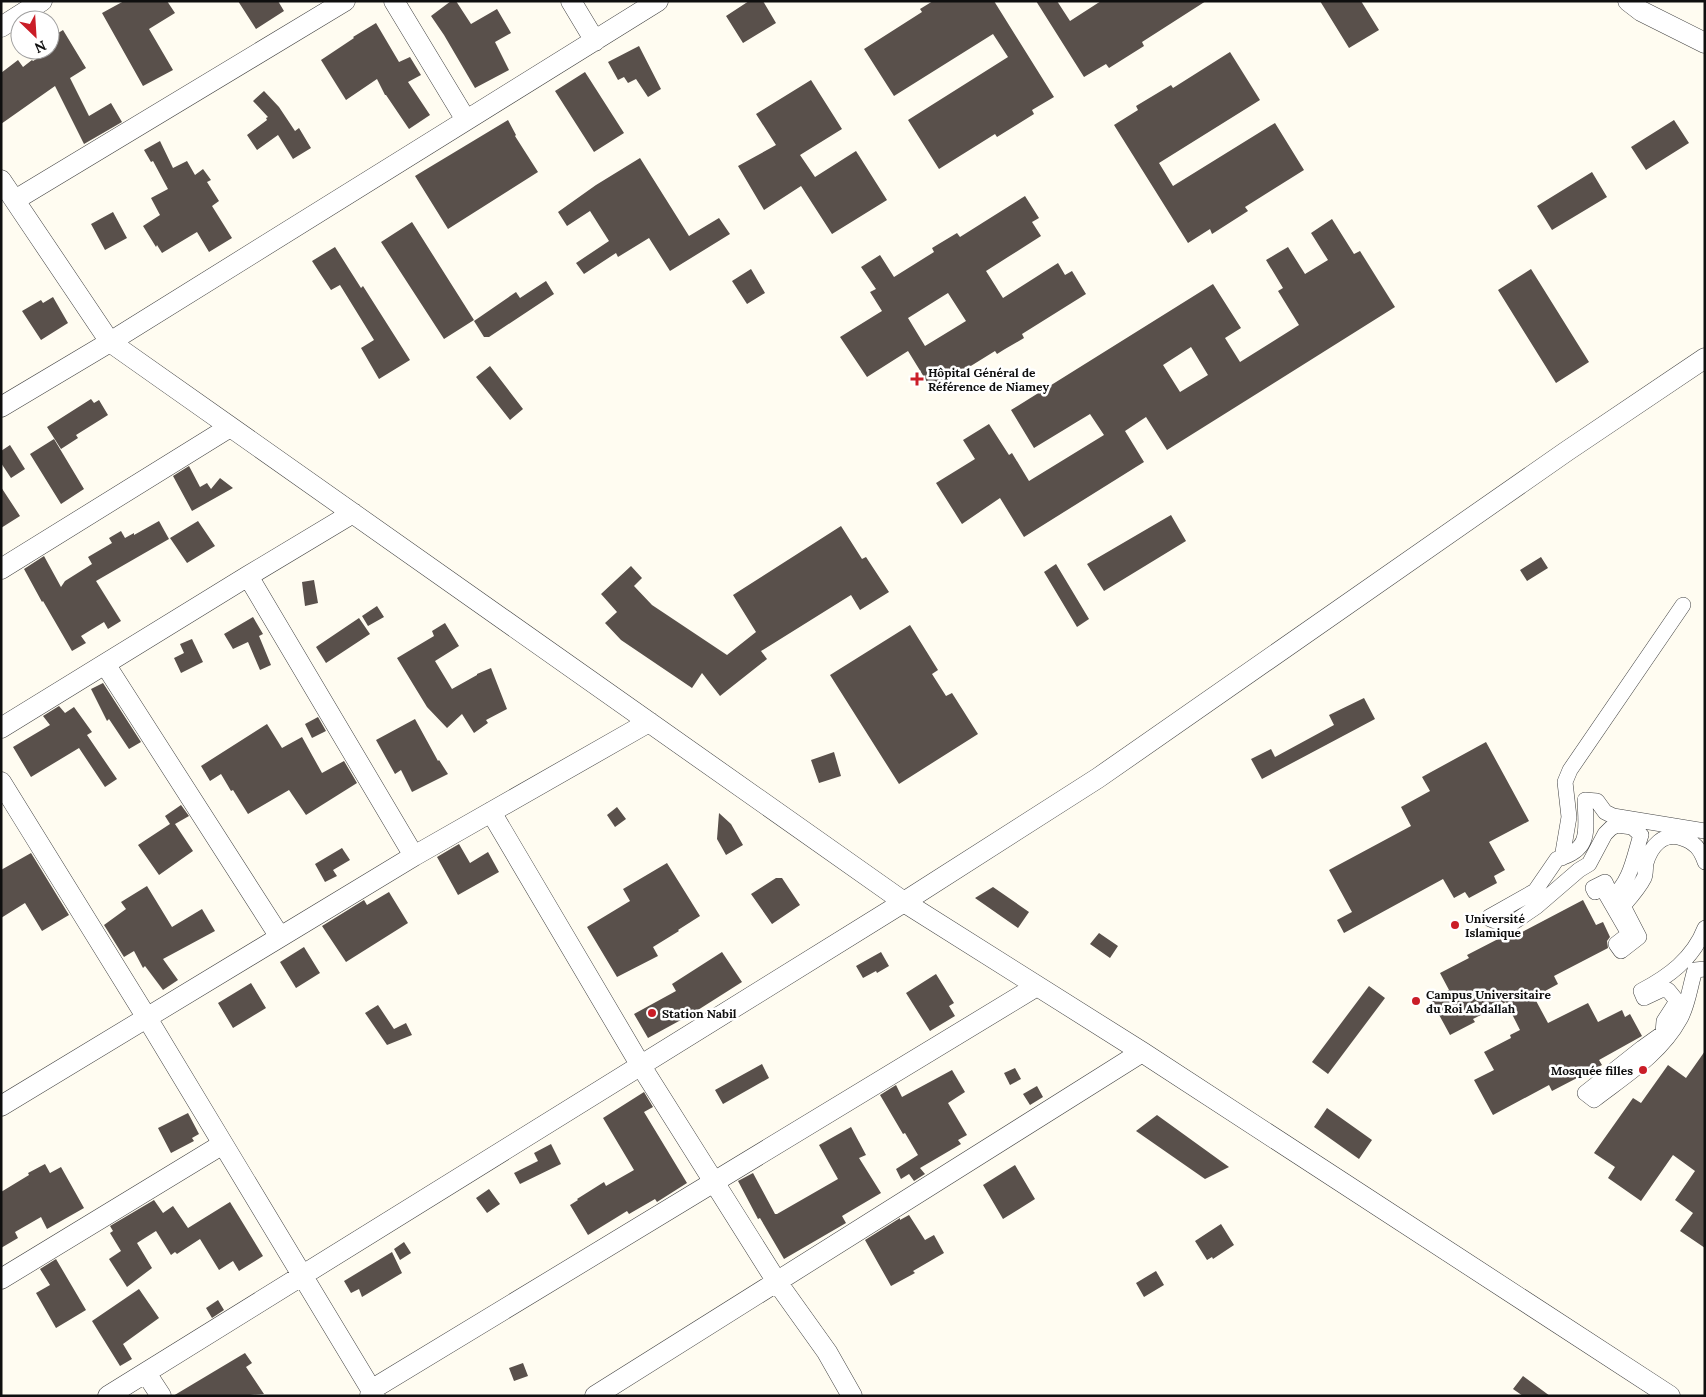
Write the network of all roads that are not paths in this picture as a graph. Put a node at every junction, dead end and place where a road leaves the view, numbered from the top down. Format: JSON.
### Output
{"nodes":[{"id":1,"x":42,"y":1,"type":"edge"},
{"id":2,"x":345,"y":1,"type":"edge"},
{"id":3,"x":394,"y":1,"type":"edge"},
{"id":4,"x":571,"y":1,"type":"edge"},
{"id":5,"x":658,"y":1,"type":"edge"},
{"id":6,"x":1628,"y":1,"type":"edge"},
{"id":7,"x":1,"y":27,"type":"edge"},
{"id":8,"x":595,"y":41,"type":"junction"},
{"id":9,"x":1705,"y":43,"type":"edge"},
{"id":10,"x":466,"y":120,"type":"junction"},
{"id":11,"x":1,"y":180,"type":"edge"},
{"id":12,"x":15,"y":200,"type":"junction"},
{"id":13,"x":110,"y":342,"type":"junction"},
{"id":14,"x":1702,"y":365,"type":"edge"},
{"id":15,"x":1,"y":407,"type":"edge"},
{"id":16,"x":230,"y":427,"type":"junction"},
{"id":17,"x":353,"y":513,"type":"junction"},
{"id":18,"x":1,"y":569,"type":"edge"},
{"id":19,"x":248,"y":576,"type":"junction"},
{"id":20,"x":1683,"y":605,"type":"dead end"},
{"id":21,"x":105,"y":664,"type":"junction"},
{"id":22,"x":649,"y":722,"type":"junction"},
{"id":23,"x":1,"y":728,"type":"edge"},
{"id":24,"x":1,"y":782,"type":"edge"},
{"id":25,"x":491,"y":812,"type":"junction"},
{"id":26,"x":1705,"y":831,"type":"edge"},
{"id":27,"x":414,"y":856,"type":"junction"},
{"id":28,"x":1562,"y":858,"type":"junction"},
{"id":29,"x":1705,"y":862,"type":"edge"},
{"id":30,"x":904,"y":902,"type":"junction"},
{"id":31,"x":1705,"y":928,"type":"edge"},
{"id":32,"x":280,"y":938,"type":"junction"},
{"id":33,"x":1705,"y":969,"type":"edge"},
{"id":34,"x":1036,"y":986,"type":"junction"},
{"id":35,"x":147,"y":1018,"type":"junction"},
{"id":36,"x":1142,"y":1052,"type":"junction"},
{"id":37,"x":641,"y":1066,"type":"junction"},
{"id":38,"x":1,"y":1106,"type":"edge"},
{"id":39,"x":223,"y":1144,"type":"junction"},
{"id":40,"x":714,"y":1182,"type":"junction"},
{"id":41,"x":302,"y":1276,"type":"junction"},
{"id":42,"x":1,"y":1279,"type":"edge"},
{"id":43,"x":777,"y":1282,"type":"junction"},
{"id":44,"x":146,"y":1373,"type":"junction"},
{"id":45,"x":844,"y":1393,"type":"edge"},
{"id":46,"x":372,"y":1394,"type":"edge"},
{"id":47,"x":108,"y":1396,"type":"edge"},
{"id":48,"x":161,"y":1396,"type":"edge"},
{"id":49,"x":595,"y":1396,"type":"edge"},
{"id":50,"x":1670,"y":1396,"type":"edge"}],
"edges":[{"from":1,"to":7,"type":"street"},
{"from":2,"to":12,"type":"street"},
{"from":3,"to":10,"type":"street"},
{"from":4,"to":8,"type":"street"},
{"from":5,"to":8,"type":"street"},
{"from":6,"to":9,"type":"street"},
{"from":8,"to":10,"type":"street"},
{"from":10,"to":13,"type":"street"},
{"from":11,"to":12,"type":"street"},
{"from":12,"to":13,"type":"street"},
{"from":13,"to":15,"type":"street"},
{"from":13,"to":16,"type":"street"},
{"from":14,"to":30,"type":"street"},
{"from":16,"to":17,"type":"street"},
{"from":16,"to":18,"type":"street"},
{"from":17,"to":19,"type":"street"},
{"from":17,"to":22,"type":"street"},
{"from":19,"to":21,"type":"street"},
{"from":19,"to":27,"type":"street"},
{"from":20,"to":28,"type":"street"},
{"from":21,"to":23,"type":"street"},
{"from":21,"to":32,"type":"street"},
{"from":22,"to":25,"type":"street"},
{"from":22,"to":30,"type":"street"},
{"from":24,"to":35,"type":"street"},
{"from":25,"to":27,"type":"street"},
{"from":25,"to":37,"type":"street"},
{"from":26,"to":28,"type":"street"},
{"from":27,"to":32,"type":"street"},
{"from":28,"to":29,"type":"street"},
{"from":30,"to":34,"type":"street"},
{"from":30,"to":37,"type":"street"},
{"from":31,"to":33,"type":"street"},
{"from":32,"to":35,"type":"street"},
{"from":34,"to":36,"type":"street"},
{"from":34,"to":40,"type":"street"},
{"from":35,"to":38,"type":"street"},
{"from":35,"to":39,"type":"street"},
{"from":36,"to":43,"type":"street"},
{"from":36,"to":50,"type":"street"},
{"from":37,"to":40,"type":"street"},
{"from":37,"to":41,"type":"street"},
{"from":39,"to":41,"type":"street"},
{"from":39,"to":42,"type":"street"},
{"from":40,"to":43,"type":"street"},
{"from":40,"to":46,"type":"street"},
{"from":41,"to":44,"type":"street"},
{"from":41,"to":46,"type":"street"},
{"from":43,"to":45,"type":"street"},
{"from":43,"to":49,"type":"street"},
{"from":44,"to":47,"type":"street"},
{"from":44,"to":48,"type":"street"}]}
